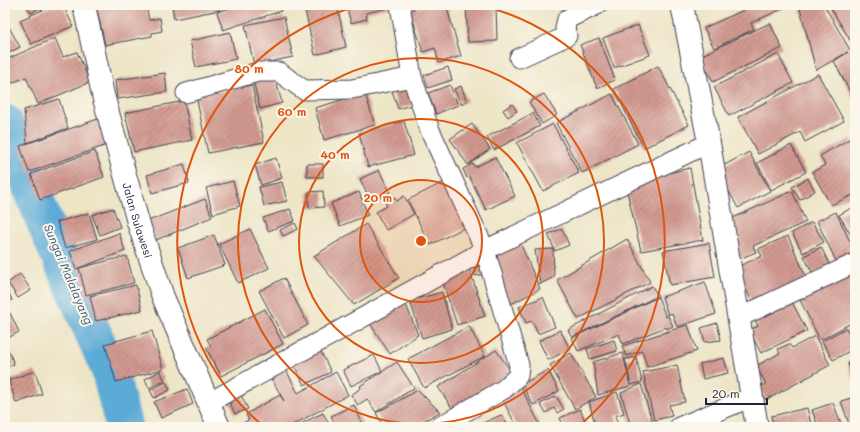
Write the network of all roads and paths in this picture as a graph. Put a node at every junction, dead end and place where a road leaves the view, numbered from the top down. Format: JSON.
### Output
{"nodes":[{"id":1,"x":84,"y":5,"type":"edge"},
{"id":2,"x":400,"y":5,"type":"edge"},
{"id":3,"x":597,"y":5,"type":"edge"},
{"id":4,"x":682,"y":5,"type":"edge"},
{"id":5,"x":519,"y":58,"type":"dead end"},
{"id":6,"x":412,"y":77,"type":"junction"},
{"id":7,"x":186,"y":93,"type":"dead end"},
{"id":8,"x":709,"y":143,"type":"junction"},
{"id":9,"x":485,"y":250,"type":"junction"},
{"id":10,"x":855,"y":263,"type":"edge"},
{"id":11,"x":738,"y":318,"type":"junction"},
{"id":12,"x":752,"y":397,"type":"junction"},
{"id":13,"x":208,"y":403,"type":"junction"},
{"id":14,"x":218,"y":427,"type":"edge"},
{"id":15,"x":439,"y":427,"type":"edge"},
{"id":16,"x":679,"y":427,"type":"edge"},
{"id":17,"x":757,"y":427,"type":"edge"}],
"edges":[{"from":1,"to":13,"type":"street","name":"Jalan Sulawesi"},
{"from":2,"to":6,"type":"street"},
{"from":3,"to":5,"type":"street"},
{"from":4,"to":8,"type":"street"},
{"from":6,"to":7,"type":"street"},
{"from":6,"to":9,"type":"street"},
{"from":8,"to":9,"type":"street"},
{"from":8,"to":11,"type":"street"},
{"from":9,"to":13,"type":"street"},
{"from":9,"to":15,"type":"street"},
{"from":10,"to":11,"type":"street"},
{"from":11,"to":12,"type":"street"},
{"from":12,"to":16,"type":"street"},
{"from":12,"to":17,"type":"street"},
{"from":13,"to":14,"type":"street","name":"Jalan Sulawesi"}]}
